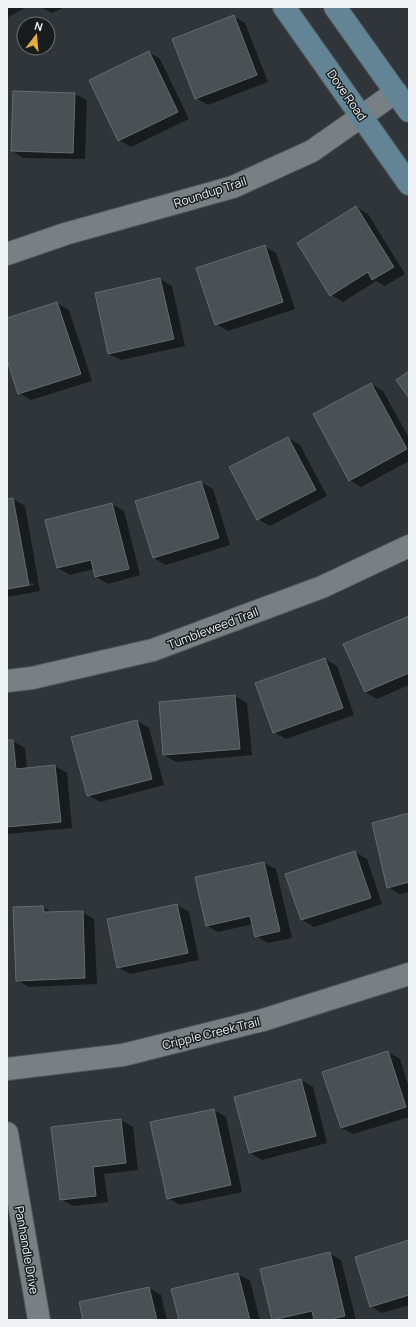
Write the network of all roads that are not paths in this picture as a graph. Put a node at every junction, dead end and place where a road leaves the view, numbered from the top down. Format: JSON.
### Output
{"nodes":[{"id":1,"x":284,"y":7,"type":"edge"},
{"id":2,"x":335,"y":7,"type":"edge"},
{"id":3,"x":396,"y":92,"type":"junction"},
{"id":4,"x":409,"y":111,"type":"edge"},
{"id":5,"x":362,"y":116,"type":"junction"},
{"id":6,"x":409,"y":184,"type":"edge"},
{"id":7,"x":7,"y":254,"type":"edge"},
{"id":8,"x":409,"y":546,"type":"edge"},
{"id":9,"x":7,"y":681,"type":"edge"},
{"id":10,"x":409,"y":974,"type":"edge"},
{"id":11,"x":7,"y":1068,"type":"edge"},
{"id":12,"x":7,"y":1133,"type":"edge"},
{"id":13,"x":39,"y":1320,"type":"edge"}],
"edges":[{"from":1,"to":5,"type":"main road","name":"Dove Road"},
{"from":2,"to":3,"type":"main road"},
{"from":3,"to":4,"type":"main road"},
{"from":3,"to":5,"type":"street","name":"Roundup Trail"},
{"from":5,"to":6,"type":"main road","name":"Dove Road"},
{"from":5,"to":7,"type":"street","name":"Roundup Trail"},
{"from":8,"to":9,"type":"street","name":"Tumbleweed Trail"},
{"from":10,"to":11,"type":"street","name":"Cripple Creek Trail"},
{"from":12,"to":13,"type":"street","name":"Panhandle Drive"}]}
